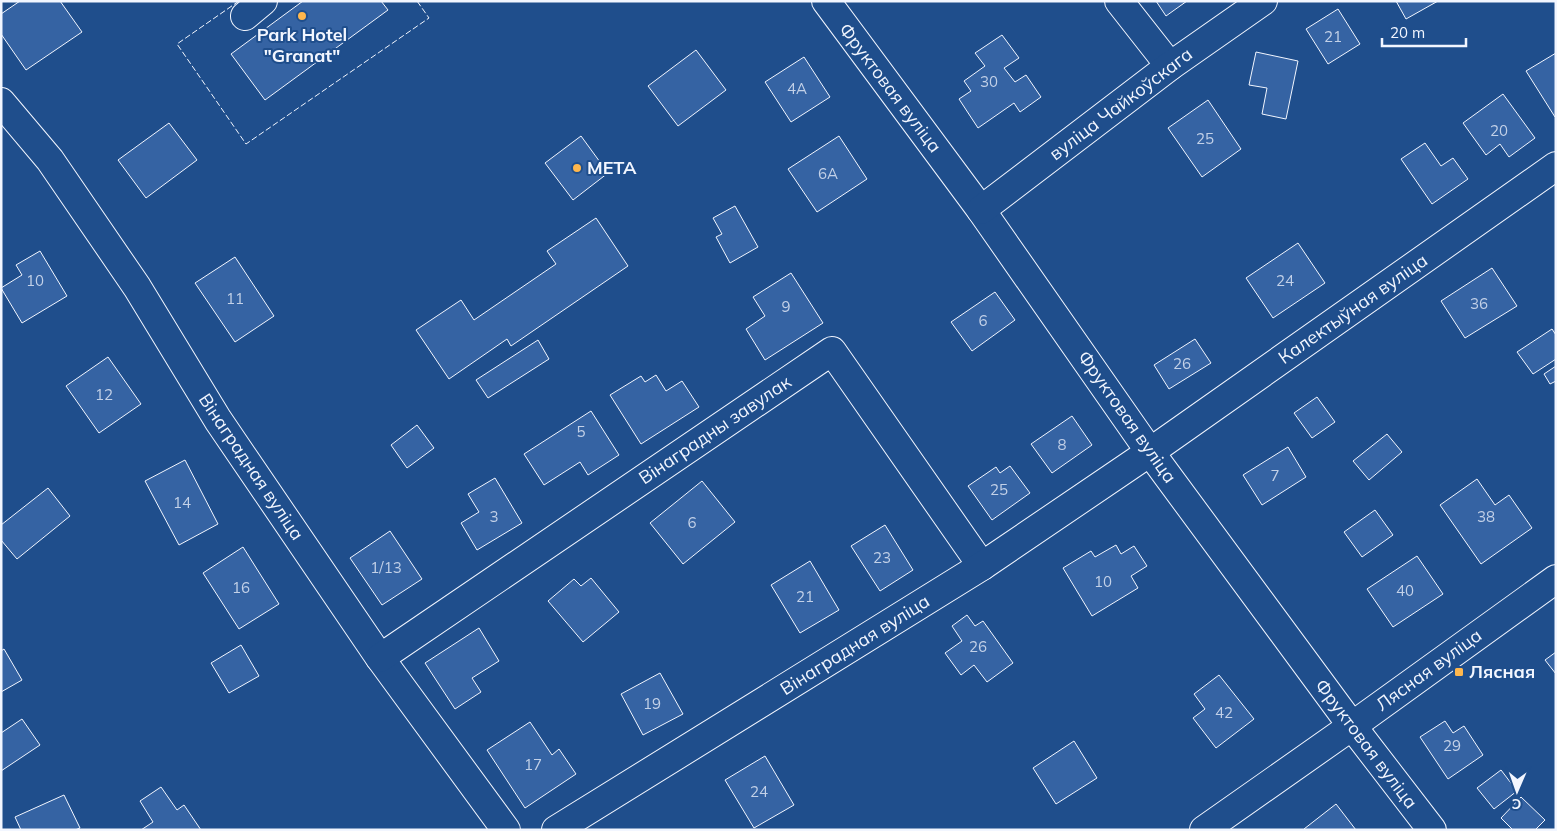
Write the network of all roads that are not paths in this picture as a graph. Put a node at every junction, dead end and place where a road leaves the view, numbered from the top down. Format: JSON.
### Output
{"nodes":[{"id":1,"x":826,"y":1,"type":"edge"},
{"id":2,"x":1119,"y":1,"type":"edge"},
{"id":3,"x":1262,"y":1,"type":"edge"},
{"id":4,"x":1170,"y":66,"type":"junction"},
{"id":5,"x":1,"y":102,"type":"edge"},
{"id":6,"x":1556,"y":166,"type":"edge"},
{"id":7,"x":981,"y":210,"type":"junction"},
{"id":8,"x":1150,"y":452,"type":"junction"},
{"id":9,"x":982,"y":566,"type":"junction"},
{"id":10,"x":1556,"y":578,"type":"edge"},
{"id":11,"x":380,"y":658,"type":"junction"},
{"id":12,"x":1352,"y":726,"type":"junction"},
{"id":13,"x":506,"y":830,"type":"edge"},
{"id":14,"x":556,"y":830,"type":"edge"},
{"id":15,"x":1204,"y":830,"type":"edge"},
{"id":16,"x":1432,"y":830,"type":"edge"}],
"edges":[{"from":1,"to":7,"type":"street","name":"Фруктовая вуліца"},
{"from":2,"to":4,"type":"street"},
{"from":3,"to":4,"type":"street","name":"вуліца Чайкоўскага"},
{"from":4,"to":7,"type":"street","name":"вуліца Чайкоўскага"},
{"from":5,"to":11,"type":"street","name":"Вінаградная вуліца"},
{"from":6,"to":8,"type":"street","name":"Калектыўная вуліца"},
{"from":7,"to":8,"type":"street","name":"Фруктовая вуліца"},
{"from":8,"to":9,"type":"street","name":"Вінаградная вуліца"},
{"from":8,"to":12,"type":"street","name":"Фруктовая вуліца"},
{"from":9,"to":11,"type":"street","name":"Вінаградны завулак"},
{"from":9,"to":14,"type":"street","name":"Вінаградная вуліца"},
{"from":10,"to":12,"type":"street","name":"Лясная вуліца"},
{"from":11,"to":13,"type":"street","name":"Вінаградная вуліца"},
{"from":12,"to":15,"type":"street","name":"Лясная вуліца"},
{"from":12,"to":16,"type":"street","name":"Фруктовая вуліца"}]}
